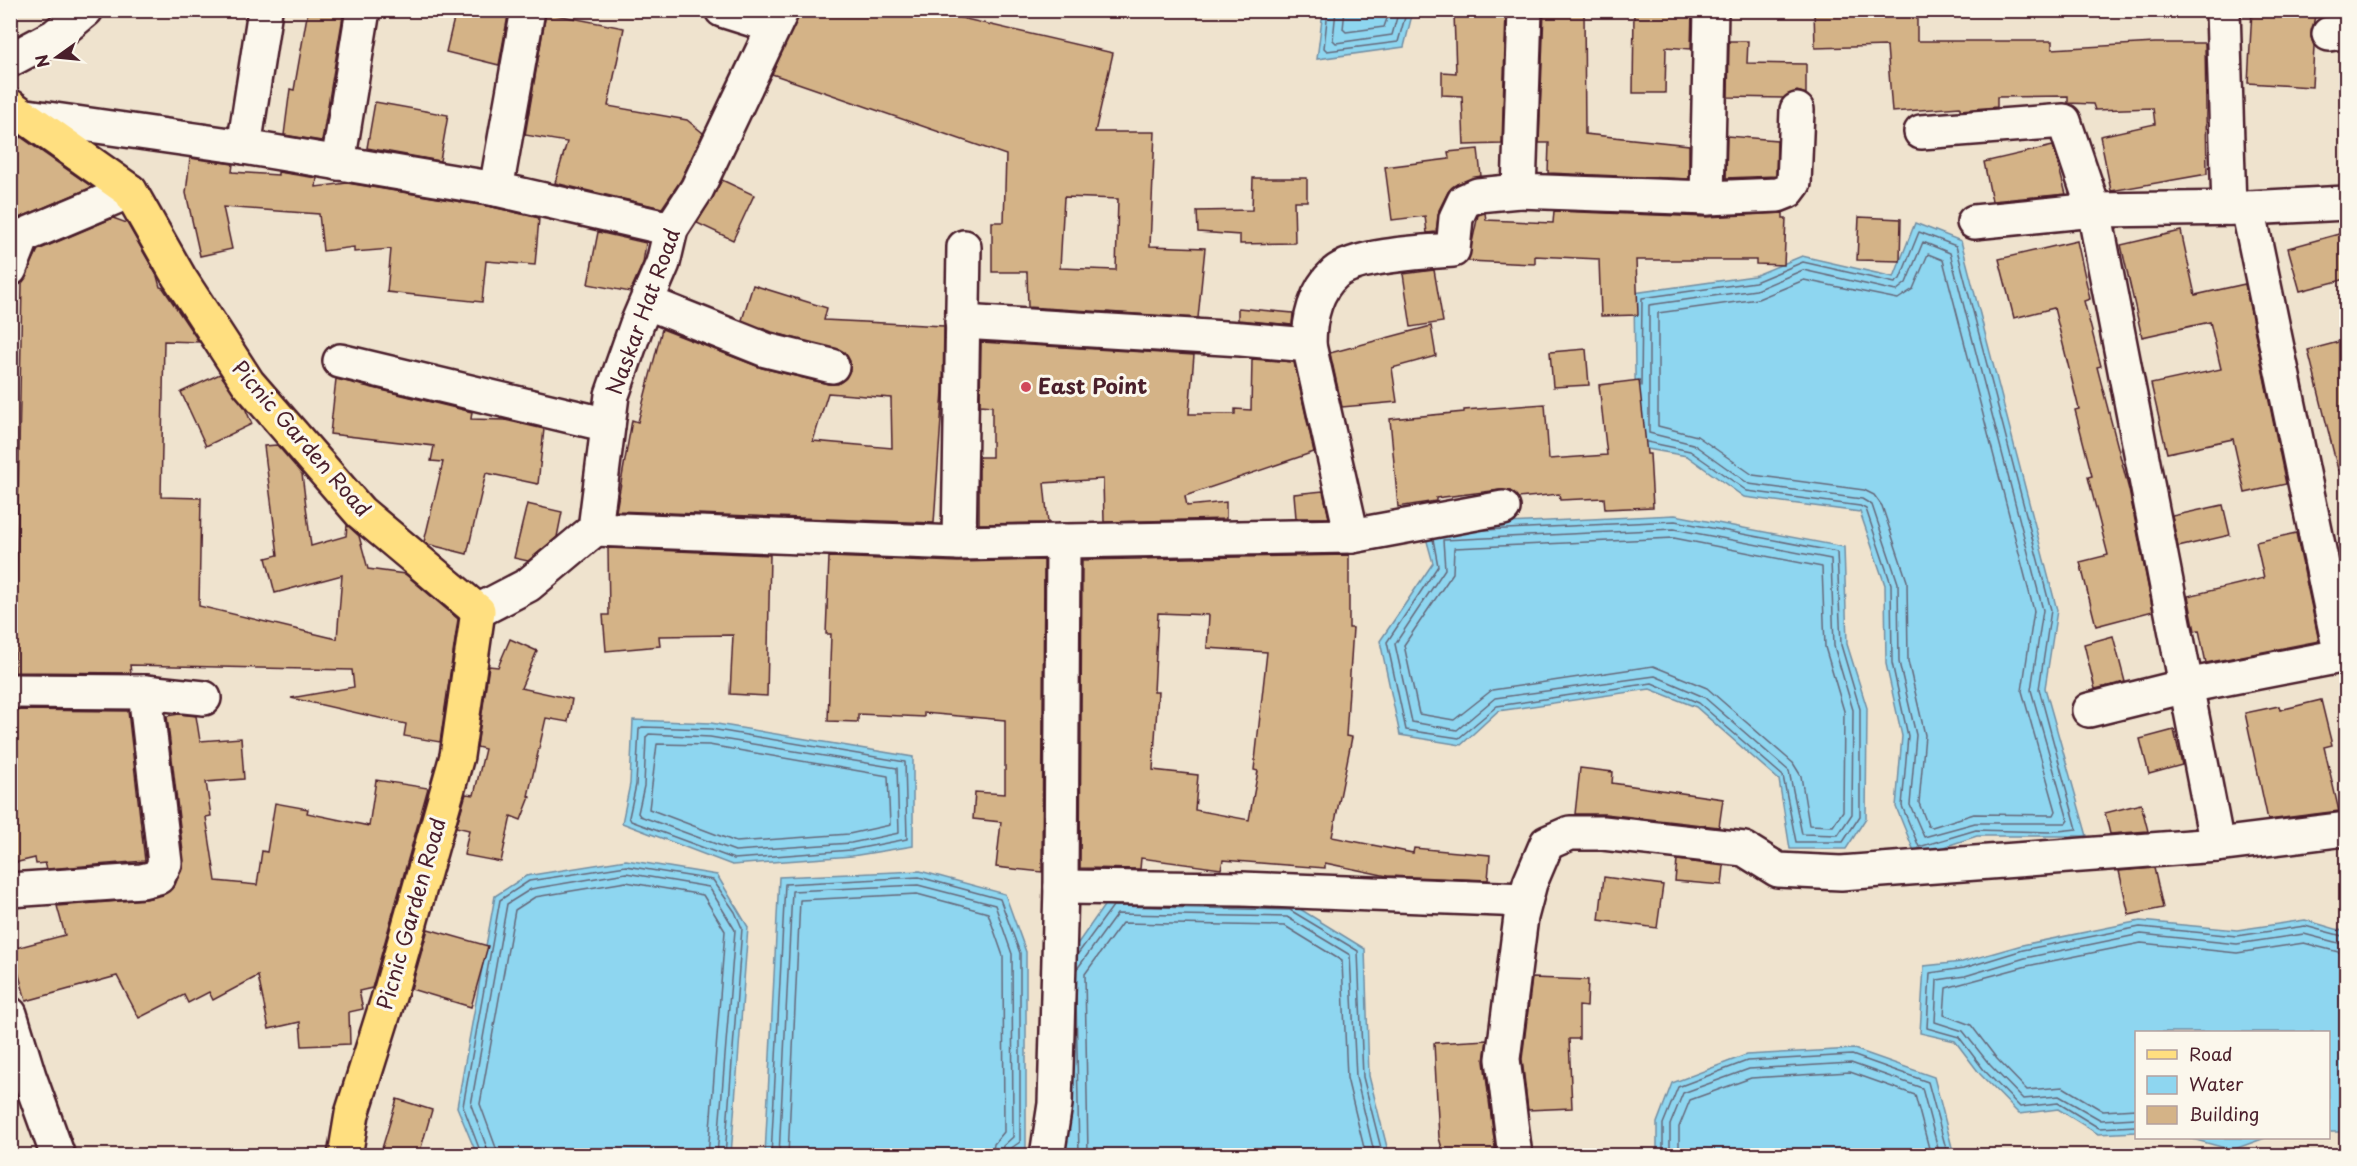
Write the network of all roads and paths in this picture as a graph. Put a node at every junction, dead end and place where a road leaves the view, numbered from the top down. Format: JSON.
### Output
{"nodes":[{"id":1,"x":86,"y":10,"type":"edge"},
{"id":2,"x":265,"y":10,"type":"edge"},
{"id":3,"x":363,"y":10,"type":"edge"},
{"id":4,"x":528,"y":10,"type":"edge"},
{"id":5,"x":722,"y":10,"type":"edge"},
{"id":6,"x":1525,"y":10,"type":"edge"},
{"id":7,"x":1711,"y":10,"type":"edge"},
{"id":8,"x":2223,"y":10,"type":"edge"},
{"id":9,"x":778,"y":18,"type":"edge"},
{"id":10,"x":10,"y":60,"type":"edge"},
{"id":11,"x":15,"y":110,"type":"edge"},
{"id":12,"x":1797,"y":110,"type":"dead end"},
{"id":13,"x":1921,"y":132,"type":"dead end"},
{"id":14,"x":244,"y":147,"type":"junction"},
{"id":15,"x":338,"y":163,"type":"junction"},
{"id":16,"x":496,"y":189,"type":"junction"},
{"id":17,"x":130,"y":191,"type":"junction"},
{"id":18,"x":1519,"y":191,"type":"junction"},
{"id":19,"x":1707,"y":198,"type":"junction"},
{"id":20,"x":2346,"y":203,"type":"edge"},
{"id":21,"x":2238,"y":208,"type":"junction"},
{"id":22,"x":2094,"y":210,"type":"junction"},
{"id":23,"x":1974,"y":222,"type":"dead end"},
{"id":24,"x":671,"y":229,"type":"junction"},
{"id":25,"x":964,"y":248,"type":"dead end"},
{"id":26,"x":10,"y":269,"type":"edge"},
{"id":27,"x":644,"y":309,"type":"junction"},
{"id":28,"x":962,"y":322,"type":"junction"},
{"id":29,"x":1309,"y":345,"type":"junction"},
{"id":30,"x":340,"y":361,"type":"dead end"},
{"id":31,"x":832,"y":366,"type":"dead end"},
{"id":32,"x":608,"y":425,"type":"junction"},
{"id":33,"x":1503,"y":508,"type":"dead end"},
{"id":34,"x":595,"y":529,"type":"junction"},
{"id":35,"x":1352,"y":536,"type":"junction"},
{"id":36,"x":1063,"y":541,"type":"junction"},
{"id":37,"x":959,"y":543,"type":"junction"},
{"id":38,"x":478,"y":611,"type":"junction"},
{"id":39,"x":2344,"y":655,"type":"edge"},
{"id":40,"x":2186,"y":686,"type":"junction"},
{"id":41,"x":10,"y":691,"type":"edge"},
{"id":42,"x":145,"y":692,"type":"junction"},
{"id":43,"x":204,"y":698,"type":"dead end"},
{"id":44,"x":2089,"y":710,"type":"dead end"},
{"id":45,"x":2346,"y":829,"type":"edge"},
{"id":46,"x":2217,"y":845,"type":"junction"},
{"id":47,"x":1061,"y":887,"type":"junction"},
{"id":48,"x":10,"y":890,"type":"edge"},
{"id":49,"x":1525,"y":900,"type":"junction"},
{"id":50,"x":10,"y":1014,"type":"edge"},
{"id":51,"x":20,"y":1076,"type":"edge"},
{"id":52,"x":58,"y":1155,"type":"edge"},
{"id":53,"x":345,"y":1155,"type":"edge"},
{"id":54,"x":1047,"y":1155,"type":"edge"},
{"id":55,"x":1515,"y":1155,"type":"edge"}],
"edges":[{"from":1,"to":10,"type":"street"},
{"from":2,"to":14,"type":"street"},
{"from":3,"to":15,"type":"street"},
{"from":4,"to":16,"type":"street"},
{"from":5,"to":9,"type":"street"},
{"from":6,"to":18,"type":"street"},
{"from":7,"to":19,"type":"street"},
{"from":8,"to":21,"type":"street"},
{"from":9,"to":24,"type":"street","name":"Naskar Hat Road"},
{"from":11,"to":14,"type":"street"},
{"from":11,"to":17,"type":"main road","name":"Picnic Garden Road"},
{"from":12,"to":19,"type":"street"},
{"from":13,"to":22,"type":"street"},
{"from":14,"to":15,"type":"street"},
{"from":15,"to":16,"type":"street"},
{"from":16,"to":24,"type":"street"},
{"from":17,"to":26,"type":"street"},
{"from":17,"to":38,"type":"main road","name":"Picnic Garden Road"},
{"from":18,"to":19,"type":"street"},
{"from":18,"to":29,"type":"street"},
{"from":20,"to":21,"type":"street"},
{"from":21,"to":22,"type":"street"},
{"from":21,"to":39,"type":"street"},
{"from":22,"to":23,"type":"street"},
{"from":22,"to":40,"type":"street"},
{"from":24,"to":27,"type":"street","name":"Naskar Hat Road"},
{"from":25,"to":28,"type":"street"},
{"from":27,"to":31,"type":"street"},
{"from":27,"to":32,"type":"street","name":"Naskar Hat Road"},
{"from":28,"to":29,"type":"street"},
{"from":28,"to":37,"type":"street"},
{"from":29,"to":35,"type":"street"},
{"from":30,"to":32,"type":"street"},
{"from":32,"to":34,"type":"street","name":"Naskar Hat Road"},
{"from":33,"to":35,"type":"street"},
{"from":34,"to":37,"type":"street"},
{"from":34,"to":38,"type":"street"},
{"from":35,"to":36,"type":"street"},
{"from":36,"to":37,"type":"street"},
{"from":36,"to":47,"type":"street"},
{"from":38,"to":53,"type":"main road","name":"Picnic Garden Road"},
{"from":39,"to":40,"type":"street"},
{"from":40,"to":44,"type":"street"},
{"from":40,"to":46,"type":"street"},
{"from":41,"to":42,"type":"street"},
{"from":42,"to":43,"type":"street"},
{"from":42,"to":48,"type":"street"},
{"from":45,"to":46,"type":"street"},
{"from":46,"to":49,"type":"street"},
{"from":47,"to":49,"type":"street"},
{"from":47,"to":54,"type":"street"},
{"from":49,"to":55,"type":"street"},
{"from":50,"to":51,"type":"street"},
{"from":51,"to":52,"type":"street"}]}
